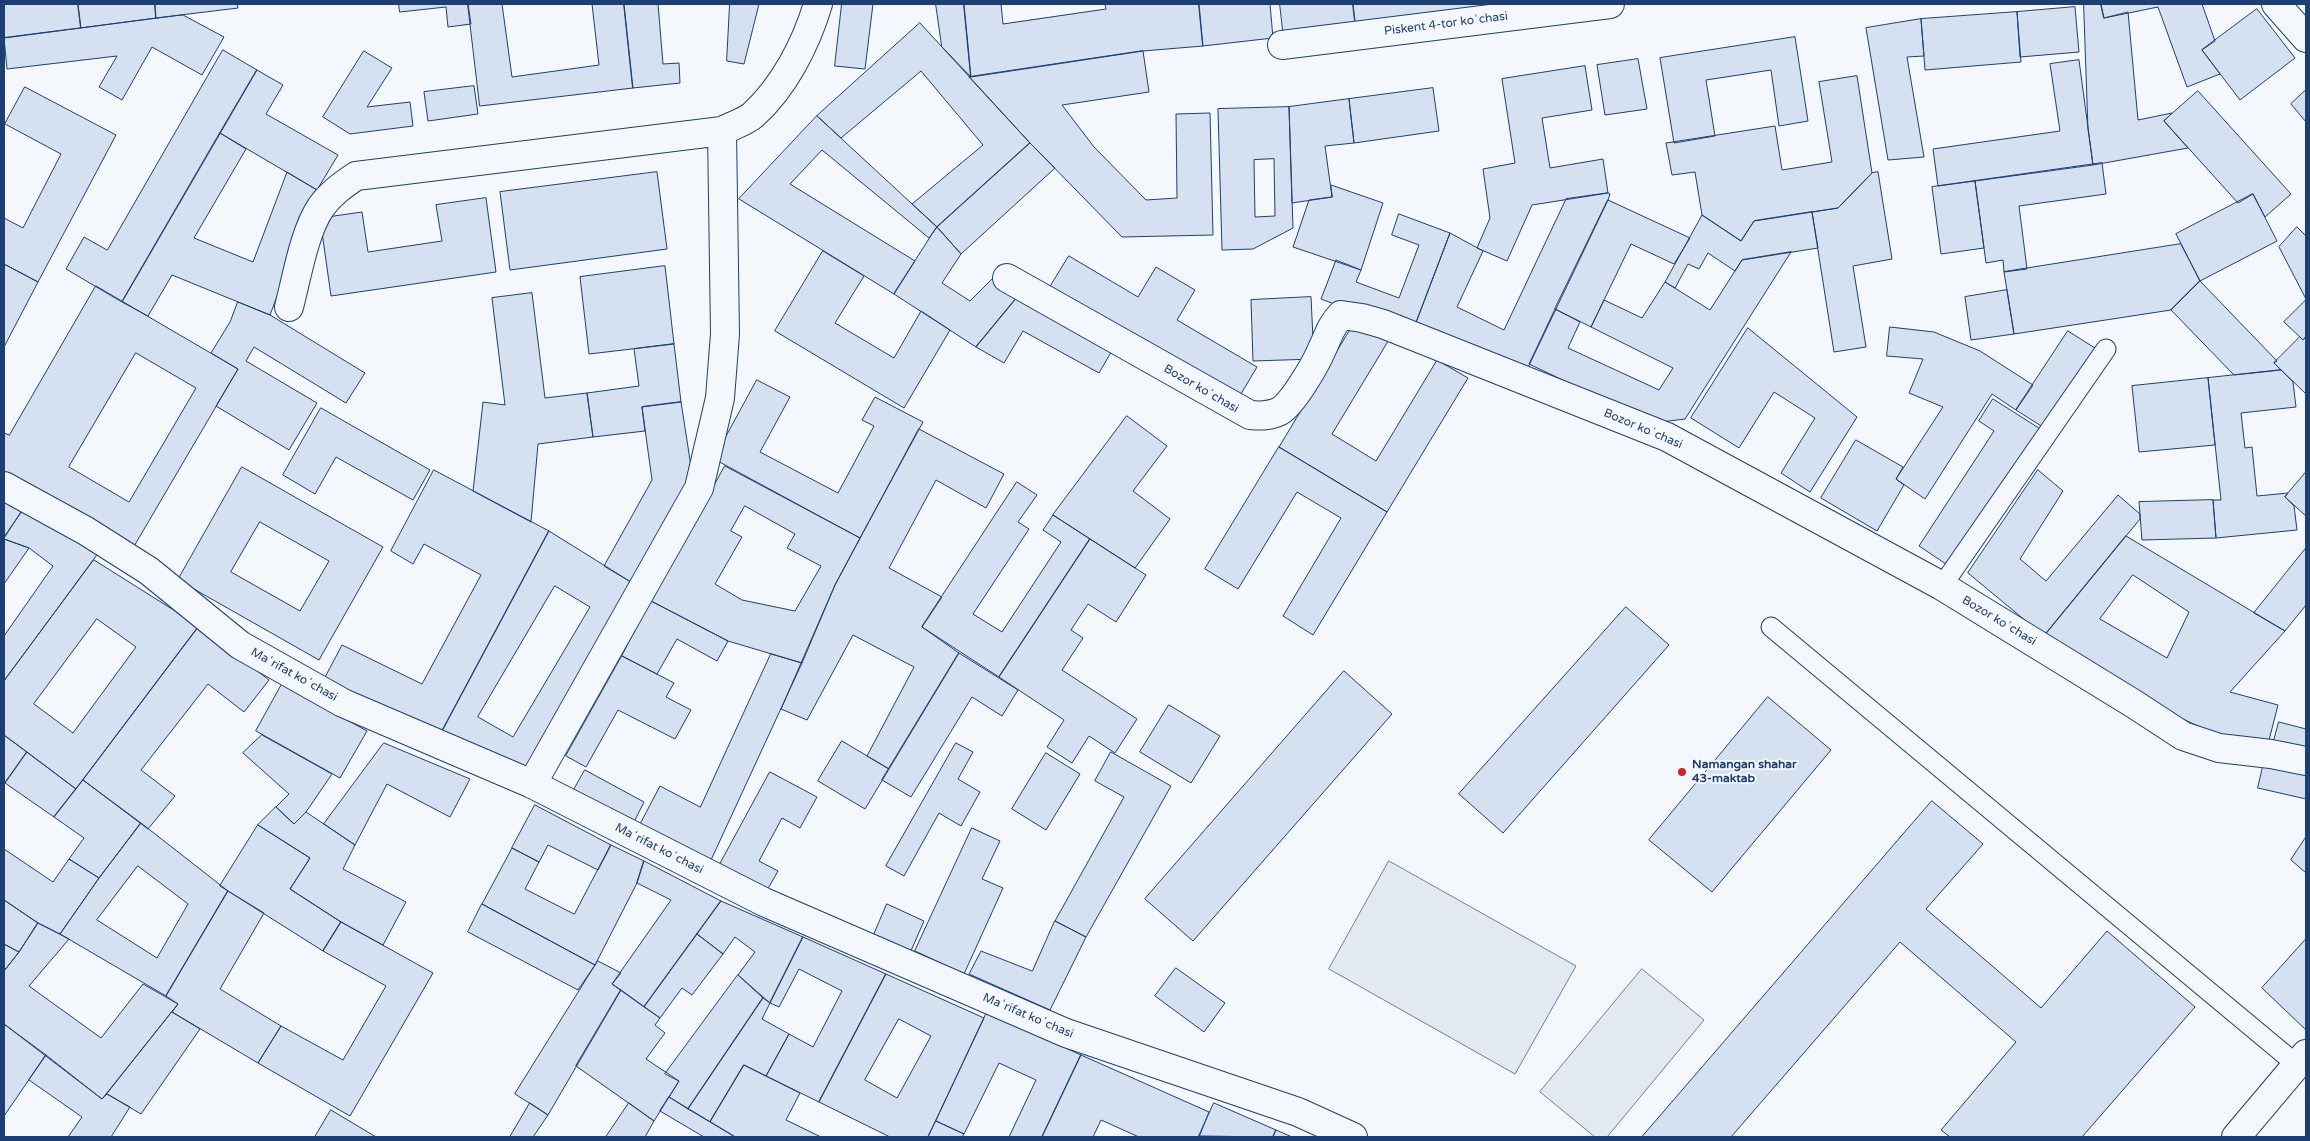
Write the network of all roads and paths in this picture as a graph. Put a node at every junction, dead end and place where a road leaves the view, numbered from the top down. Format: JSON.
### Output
{"nodes":[{"id":1,"x":818,"y":4,"type":"edge"},
{"id":2,"x":1610,"y":4,"type":"edge"},
{"id":3,"x":2276,"y":4,"type":"edge"},
{"id":4,"x":2306,"y":38,"type":"edge"},
{"id":5,"x":1282,"y":45,"type":"dead end"},
{"id":6,"x":722,"y":131,"type":"junction"},
{"id":7,"x":1007,"y":278,"type":"dead end"},
{"id":8,"x":289,"y":307,"type":"dead end"},
{"id":9,"x":2106,"y":349,"type":"dead end"},
{"id":10,"x":4,"y":486,"type":"edge"},
{"id":11,"x":1942,"y":586,"type":"junction"},
{"id":12,"x":1771,"y":626,"type":"dead end"},
{"id":13,"x":2306,"y":762,"type":"edge"},
{"id":14,"x":532,"y":784,"type":"junction"},
{"id":15,"x":2301,"y":1059,"type":"edge"},
{"id":16,"x":1352,"y":1137,"type":"edge"},
{"id":17,"x":2236,"y":1137,"type":"edge"}],
"edges":[{"from":1,"to":6,"type":"street"},
{"from":2,"to":5,"type":"street","name":"Piskent 4-tor koʻchasi"},
{"from":3,"to":4,"type":"street"},
{"from":6,"to":8,"type":"street"},
{"from":6,"to":14,"type":"street"},
{"from":7,"to":11,"type":"street","name":"Bozor koʻchasi"},
{"from":9,"to":11,"type":"lane"},
{"from":10,"to":14,"type":"street","name":"Maʻrifat koʻchasi"},
{"from":11,"to":13,"type":"street","name":"Bozor koʻchasi"},
{"from":12,"to":15,"type":"lane"},
{"from":14,"to":16,"type":"street","name":"Maʻrifat koʻchasi"},
{"from":15,"to":17,"type":"street"}]}
